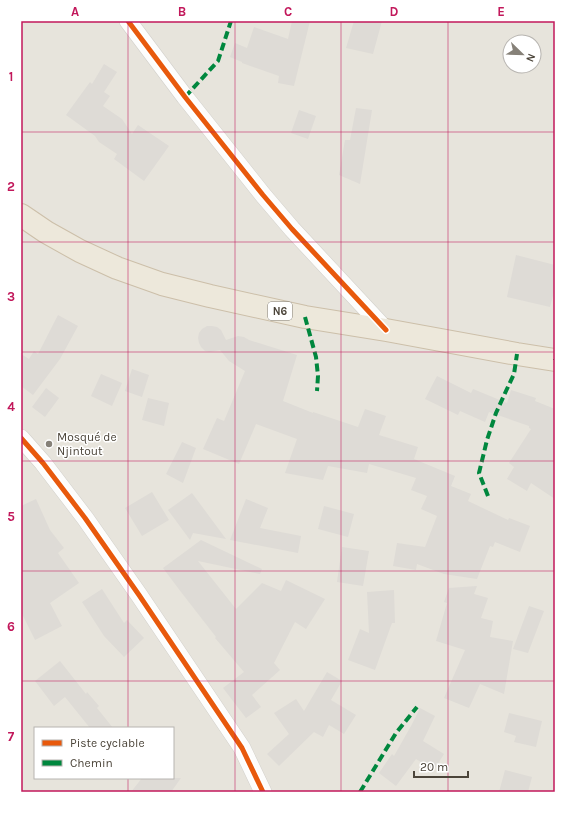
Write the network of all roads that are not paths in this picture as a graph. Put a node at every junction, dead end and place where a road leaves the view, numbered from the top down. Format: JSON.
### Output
{"nodes":[{"id":1,"x":128,"y":21,"type":"edge"},
{"id":2,"x":21,"y":216,"type":"edge"},
{"id":3,"x":386,"y":330,"type":"junction"},
{"id":4,"x":555,"y":360,"type":"edge"},
{"id":5,"x":21,"y":438,"type":"edge"},
{"id":6,"x":263,"y":792,"type":"edge"}],
"edges":[{"from":1,"to":3,"type":"street"},
{"from":2,"to":3,"type":"highway","number":"N6"},
{"from":3,"to":4,"type":"highway","number":"N6"},
{"from":5,"to":6,"type":"street"}]}
